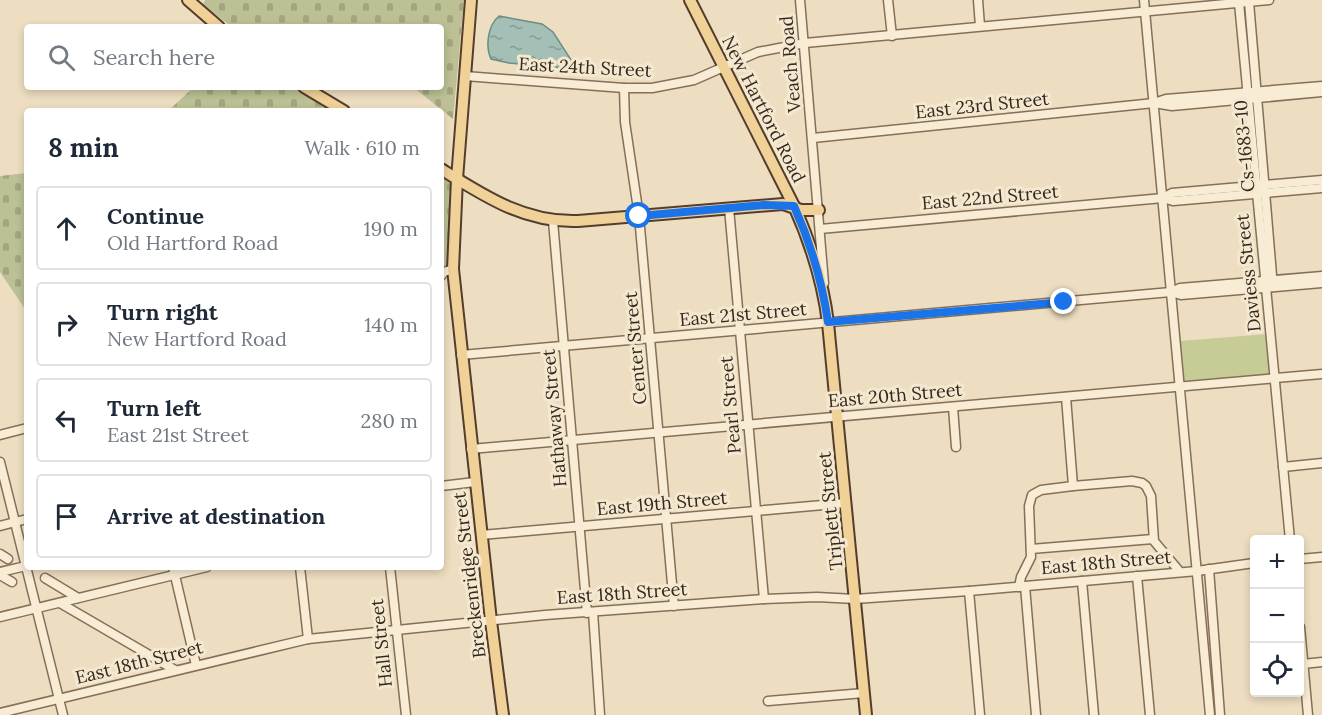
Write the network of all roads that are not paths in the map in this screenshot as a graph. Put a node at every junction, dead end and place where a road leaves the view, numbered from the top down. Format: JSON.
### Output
{"nodes":[{"id":1,"x":188,"y":0,"type":"edge"},
{"id":2,"x":471,"y":0,"type":"edge"},
{"id":3,"x":690,"y":0,"type":"edge"},
{"id":4,"x":800,"y":0,"type":"edge"},
{"id":5,"x":888,"y":0,"type":"edge"},
{"id":6,"x":978,"y":0,"type":"edge"},
{"id":7,"x":1144,"y":0,"type":"edge"},
{"id":8,"x":1269,"y":0,"type":"edge"},
{"id":9,"x":1229,"y":2,"type":"edge"},
{"id":10,"x":1250,"y":2,"type":"junction"},
{"id":11,"x":1239,"y":3,"type":"junction"},
{"id":12,"x":1145,"y":11,"type":"junction"},
{"id":13,"x":216,"y":24,"type":"edge"},
{"id":14,"x":980,"y":26,"type":"junction"},
{"id":15,"x":892,"y":36,"type":"junction"},
{"id":16,"x":805,"y":43,"type":"junction"},
{"id":17,"x":724,"y":66,"type":"junction"},
{"id":18,"x":465,"y":76,"type":"junction"},
{"id":19,"x":1322,"y":86,"type":"edge"},
{"id":20,"x":624,"y":88,"type":"junction"},
{"id":21,"x":309,"y":90,"type":"edge"},
{"id":22,"x":1322,"y":92,"type":"edge"},
{"id":23,"x":1252,"y":95,"type":"junction"},
{"id":24,"x":1154,"y":103,"type":"junction"},
{"id":25,"x":339,"y":108,"type":"edge"},
{"id":26,"x":813,"y":138,"type":"junction"},
{"id":27,"x":444,"y":171,"type":"edge"},
{"id":28,"x":457,"y":179,"type":"junction"},
{"id":29,"x":1322,"y":180,"type":"edge"},
{"id":30,"x":1322,"y":188,"type":"edge"},
{"id":31,"x":1260,"y":190,"type":"junction"},
{"id":32,"x":1162,"y":198,"type":"junction"},
{"id":33,"x":794,"y":206,"type":"junction"},
{"id":34,"x":818,"y":206,"type":"junction"},
{"id":35,"x":729,"y":208,"type":"junction"},
{"id":36,"x":639,"y":216,"type":"junction"},
{"id":37,"x":553,"y":221,"type":"junction"},
{"id":38,"x":820,"y":228,"type":"junction"},
{"id":39,"x":453,"y":268,"type":"junction"},
{"id":40,"x":444,"y":272,"type":"edge"},
{"id":41,"x":1322,"y":276,"type":"edge"},
{"id":42,"x":1322,"y":283,"type":"edge"},
{"id":43,"x":1269,"y":284,"type":"junction"},
{"id":44,"x":1171,"y":292,"type":"junction"},
{"id":45,"x":825,"y":304,"type":"junction"},
{"id":46,"x":828,"y":322,"type":"junction"},
{"id":47,"x":740,"y":331,"type":"junction"},
{"id":48,"x":651,"y":338,"type":"junction"},
{"id":49,"x":564,"y":346,"type":"junction"},
{"id":50,"x":461,"y":355,"type":"junction"},
{"id":51,"x":1322,"y":374,"type":"edge"},
{"id":52,"x":1275,"y":378,"type":"junction"},
{"id":53,"x":1179,"y":387,"type":"junction"},
{"id":54,"x":1066,"y":397,"type":"junction"},
{"id":55,"x":952,"y":407,"type":"junction"},
{"id":56,"x":837,"y":417,"type":"junction"},
{"id":57,"x":749,"y":424,"type":"junction"},
{"id":58,"x":24,"y":429,"type":"edge"},
{"id":59,"x":659,"y":432,"type":"junction"},
{"id":60,"x":0,"y":435,"type":"edge"},
{"id":61,"x":572,"y":440,"type":"junction"},
{"id":62,"x":956,"y":447,"type":"dead end"},
{"id":63,"x":471,"y":449,"type":"junction"},
{"id":64,"x":0,"y":462,"type":"edge"},
{"id":65,"x":1322,"y":463,"type":"edge"},
{"id":66,"x":1283,"y":467,"type":"junction"},
{"id":67,"x":475,"y":482,"type":"junction"},
{"id":68,"x":444,"y":486,"type":"edge"},
{"id":69,"x":1073,"y":486,"type":"junction"},
{"id":70,"x":846,"y":503,"type":"junction"},
{"id":71,"x":756,"y":512,"type":"junction"},
{"id":72,"x":24,"y":520,"type":"edge"},
{"id":73,"x":667,"y":520,"type":"junction"},
{"id":74,"x":15,"y":522,"type":"junction"},
{"id":75,"x":0,"y":526,"type":"edge"},
{"id":76,"x":580,"y":527,"type":"junction"},
{"id":77,"x":481,"y":535,"type":"junction"},
{"id":78,"x":1290,"y":535,"type":"edge"},
{"id":79,"x":1153,"y":539,"type":"junction"},
{"id":80,"x":1031,"y":549,"type":"junction"},
{"id":81,"x":1322,"y":557,"type":"edge"},
{"id":82,"x":24,"y":558,"type":"edge"},
{"id":83,"x":1304,"y":559,"type":"edge"},
{"id":84,"x":1250,"y":564,"type":"edge"},
{"id":85,"x":24,"y":567,"type":"edge"},
{"id":86,"x":1209,"y":569,"type":"junction"},
{"id":87,"x":27,"y":570,"type":"edge"},
{"id":88,"x":300,"y":570,"type":"edge"},
{"id":89,"x":390,"y":570,"type":"edge"},
{"id":90,"x":173,"y":571,"type":"edge"},
{"id":91,"x":1197,"y":571,"type":"junction"},
{"id":92,"x":1180,"y":572,"type":"junction"},
{"id":93,"x":0,"y":574,"type":"edge"},
{"id":94,"x":1137,"y":576,"type":"junction"},
{"id":95,"x":45,"y":578,"type":"dead end"},
{"id":96,"x":1082,"y":581,"type":"junction"},
{"id":97,"x":12,"y":582,"type":"dead end"},
{"id":98,"x":1022,"y":587,"type":"junction"},
{"id":99,"x":969,"y":591,"type":"junction"},
{"id":100,"x":78,"y":598,"type":"junction"},
{"id":101,"x":764,"y":599,"type":"junction"},
{"id":102,"x":855,"y":599,"type":"junction"},
{"id":103,"x":60,"y":603,"type":"junction"},
{"id":104,"x":674,"y":606,"type":"junction"},
{"id":105,"x":37,"y":608,"type":"junction"},
{"id":106,"x":590,"y":612,"type":"junction"},
{"id":107,"x":0,"y":617,"type":"edge"},
{"id":108,"x":490,"y":621,"type":"junction"},
{"id":109,"x":396,"y":629,"type":"junction"},
{"id":110,"x":308,"y":639,"type":"junction"},
{"id":111,"x":1214,"y":647,"type":"junction"},
{"id":112,"x":1204,"y":648,"type":"junction"},
{"id":113,"x":1322,"y":662,"type":"edge"},
{"id":114,"x":1304,"y":664,"type":"edge"},
{"id":115,"x":196,"y":665,"type":"junction"},
{"id":116,"x":175,"y":670,"type":"junction"},
{"id":117,"x":1304,"y":674,"type":"edge"},
{"id":118,"x":864,"y":693,"type":"junction"},
{"id":119,"x":59,"y":699,"type":"junction"},
{"id":120,"x":768,"y":701,"type":"dead end"},
{"id":121,"x":0,"y":713,"type":"edge"},
{"id":122,"x":63,"y":715,"type":"edge"},
{"id":123,"x":406,"y":715,"type":"edge"},
{"id":124,"x":502,"y":715,"type":"edge"},
{"id":125,"x":600,"y":715,"type":"edge"},
{"id":126,"x":866,"y":715,"type":"edge"},
{"id":127,"x":980,"y":715,"type":"edge"},
{"id":128,"x":1036,"y":715,"type":"edge"},
{"id":129,"x":1094,"y":715,"type":"edge"},
{"id":130,"x":1150,"y":715,"type":"edge"},
{"id":131,"x":1210,"y":715,"type":"edge"},
{"id":132,"x":1220,"y":715,"type":"edge"},
{"id":133,"x":1308,"y":715,"type":"edge"}],
"edges":[{"from":1,"to":13,"type":"main road"},
{"from":2,"to":18,"type":"main road","name":"Breckenridge Street"},
{"from":3,"to":17,"type":"main road","name":"New Hartford Road"},
{"from":4,"to":16,"type":"street","name":"Veach Road"},
{"from":5,"to":15,"type":"street"},
{"from":6,"to":14,"type":"street"},
{"from":7,"to":12,"type":"street"},
{"from":8,"to":10,"type":"street","name":"East 24th Street"},
{"from":9,"to":11,"type":"street","name":"East 24th Street"},
{"from":9,"to":12,"type":"street","name":"East 24th Street"},
{"from":10,"to":11,"type":"street","name":"East 24th Street"},
{"from":10,"to":23,"type":"street","name":"Cs-1683-10"},
{"from":11,"to":23,"type":"street"},
{"from":12,"to":14,"type":"street","name":"East 24th Street"},
{"from":12,"to":24,"type":"street"},
{"from":14,"to":15,"type":"street","name":"East 24th Street"},
{"from":15,"to":16,"type":"street","name":"East 24th Street"},
{"from":16,"to":17,"type":"street","name":"East 24th Street"},
{"from":16,"to":26,"type":"street","name":"Veach Road"},
{"from":17,"to":20,"type":"street","name":"East 24th Street"},
{"from":17,"to":33,"type":"main road","name":"New Hartford Road"},
{"from":18,"to":20,"type":"street","name":"East 24th Street"},
{"from":18,"to":28,"type":"main road","name":"Breckenridge Street"},
{"from":19,"to":23,"type":"street","name":"East 23rd Street"},
{"from":20,"to":36,"type":"street","name":"Center Street"},
{"from":21,"to":25,"type":"main road"},
{"from":22,"to":23,"type":"street","name":"East 23rd Street"},
{"from":23,"to":24,"type":"street","name":"East 23rd Street"},
{"from":23,"to":31,"type":"street","name":"Cs-1683-10"},
{"from":24,"to":26,"type":"street","name":"East 23rd Street"},
{"from":24,"to":32,"type":"street"},
{"from":26,"to":34,"type":"street","name":"Veach Road"},
{"from":27,"to":28,"type":"main road"},
{"from":28,"to":37,"type":"main road"},
{"from":28,"to":39,"type":"main road","name":"Breckenridge Street"},
{"from":29,"to":31,"type":"street","name":"East 22nd Street"},
{"from":30,"to":31,"type":"street","name":"East 22nd Street"},
{"from":31,"to":32,"type":"street","name":"East 22nd Street"},
{"from":31,"to":43,"type":"street","name":"Daviess Street"},
{"from":32,"to":38,"type":"street","name":"East 22nd Street"},
{"from":32,"to":44,"type":"street"},
{"from":33,"to":34,"type":"main road"},
{"from":33,"to":35,"type":"main road"},
{"from":33,"to":45,"type":"main road","name":"New Hartford Road"},
{"from":34,"to":38,"type":"street","name":"Veach Road"},
{"from":35,"to":36,"type":"main road"},
{"from":35,"to":47,"type":"street","name":"Pearl Street"},
{"from":36,"to":37,"type":"main road"},
{"from":36,"to":48,"type":"street","name":"Center Street"},
{"from":37,"to":49,"type":"street","name":"Hathaway Street"},
{"from":38,"to":45,"type":"street","name":"Veach Road"},
{"from":39,"to":40,"type":"street"},
{"from":39,"to":50,"type":"main road","name":"Breckenridge Street"},
{"from":41,"to":43,"type":"street","name":"East 21st Street"},
{"from":42,"to":43,"type":"street","name":"East 21st Street"},
{"from":43,"to":44,"type":"street","name":"East 21st Street"},
{"from":43,"to":52,"type":"street","name":"Daviess Street"},
{"from":44,"to":46,"type":"street","name":"East 21st Street"},
{"from":44,"to":53,"type":"street"},
{"from":45,"to":46,"type":"main road","name":"Triplett Street"},
{"from":46,"to":47,"type":"street","name":"East 21st Street"},
{"from":46,"to":56,"type":"main road","name":"Triplett Street"},
{"from":47,"to":48,"type":"street","name":"East 21st Street"},
{"from":47,"to":57,"type":"street","name":"Pearl Street"},
{"from":48,"to":49,"type":"street","name":"East 21st Street"},
{"from":48,"to":59,"type":"street","name":"Center Street"},
{"from":49,"to":50,"type":"street","name":"East 21st Street"},
{"from":49,"to":61,"type":"street","name":"Hathaway Street"},
{"from":50,"to":63,"type":"main road","name":"Breckenridge Street"},
{"from":51,"to":52,"type":"street","name":"East 20th Street"},
{"from":52,"to":53,"type":"street","name":"East 20th Street"},
{"from":52,"to":66,"type":"street","name":"Daviess Street"},
{"from":53,"to":54,"type":"street","name":"East 20th Street"},
{"from":53,"to":91,"type":"street"},
{"from":54,"to":55,"type":"street","name":"East 20th Street"},
{"from":54,"to":69,"type":"street"},
{"from":55,"to":56,"type":"street","name":"East 20th Street"},
{"from":55,"to":62,"type":"street"},
{"from":56,"to":57,"type":"street","name":"East 20th Street"},
{"from":56,"to":70,"type":"main road","name":"Triplett Street"},
{"from":57,"to":59,"type":"street","name":"East 20th Street"},
{"from":57,"to":71,"type":"street","name":"Pearl Street"},
{"from":58,"to":60,"type":"street"},
{"from":59,"to":61,"type":"street","name":"East 20th Street"},
{"from":59,"to":73,"type":"street","name":"Center Street"},
{"from":61,"to":63,"type":"street","name":"East 20th Street"},
{"from":61,"to":76,"type":"street","name":"Hathaway Street"},
{"from":63,"to":67,"type":"main road","name":"Breckenridge Street"},
{"from":64,"to":74,"type":"street"},
{"from":65,"to":66,"type":"street"},
{"from":66,"to":78,"type":"street","name":"Daviess Street"},
{"from":67,"to":68,"type":"street"},
{"from":67,"to":77,"type":"main road","name":"Breckenridge Street"},
{"from":69,"to":79,"type":"street"},
{"from":69,"to":80,"type":"street"},
{"from":70,"to":71,"type":"street","name":"East 19th Street"},
{"from":70,"to":102,"type":"main road","name":"Triplett Street"},
{"from":71,"to":73,"type":"street","name":"East 19th Street"},
{"from":71,"to":101,"type":"street","name":"Pearl Street"},
{"from":72,"to":74,"type":"street"},
{"from":73,"to":76,"type":"street","name":"East 19th Street"},
{"from":73,"to":104,"type":"street","name":"Center Street"},
{"from":74,"to":75,"type":"street"},
{"from":74,"to":82,"type":"street"},
{"from":76,"to":77,"type":"street","name":"East 19th Street"},
{"from":76,"to":106,"type":"street","name":"Hathaway Street"},
{"from":77,"to":108,"type":"main road","name":"Breckenridge Street"},
{"from":79,"to":80,"type":"street"},
{"from":79,"to":92,"type":"street"},
{"from":80,"to":98,"type":"street"},
{"from":81,"to":83,"type":"street"},
{"from":84,"to":86,"type":"street","name":"East 18th Street"},
{"from":85,"to":93,"type":"street"},
{"from":86,"to":91,"type":"street","name":"East 18th Street"},
{"from":86,"to":111,"type":"street"},
{"from":87,"to":105,"type":"street"},
{"from":88,"to":110,"type":"street"},
{"from":89,"to":109,"type":"street","name":"Hall Street"},
{"from":90,"to":100,"type":"street"},
{"from":90,"to":115,"type":"street"},
{"from":91,"to":92,"type":"street","name":"East 18th Street"},
{"from":91,"to":112,"type":"street"},
{"from":92,"to":94,"type":"street","name":"East 18th Street"},
{"from":93,"to":97,"type":"street"},
{"from":94,"to":96,"type":"street","name":"East 18th Street"},
{"from":94,"to":130,"type":"street"},
{"from":95,"to":100,"type":"street"},
{"from":96,"to":98,"type":"street","name":"East 18th Street"},
{"from":96,"to":129,"type":"street"},
{"from":98,"to":99,"type":"street","name":"East 18th Street"},
{"from":98,"to":128,"type":"street"},
{"from":99,"to":102,"type":"street","name":"East 18th Street"},
{"from":99,"to":127,"type":"street"},
{"from":100,"to":103,"type":"street"},
{"from":101,"to":102,"type":"street","name":"East 18th Street"},
{"from":101,"to":104,"type":"street","name":"East 18th Street"},
{"from":102,"to":118,"type":"main road","name":"Triplett Street"},
{"from":103,"to":105,"type":"street"},
{"from":103,"to":116,"type":"street"},
{"from":104,"to":106,"type":"street","name":"East 18th Street"},
{"from":105,"to":107,"type":"street"},
{"from":105,"to":119,"type":"street"},
{"from":106,"to":108,"type":"street","name":"East 18th Street"},
{"from":106,"to":125,"type":"street","name":"Hathaway Street"},
{"from":108,"to":109,"type":"street","name":"East 18th Street"},
{"from":108,"to":124,"type":"main road","name":"Breckenridge Street"},
{"from":109,"to":110,"type":"street","name":"East 18th Street"},
{"from":109,"to":123,"type":"street","name":"Hall Street"},
{"from":110,"to":115,"type":"street","name":"East 18th Street"},
{"from":111,"to":112,"type":"street"},
{"from":111,"to":132,"type":"street"},
{"from":112,"to":131,"type":"street"},
{"from":113,"to":114,"type":"street"},
{"from":115,"to":116,"type":"street","name":"East 18th Street"},
{"from":116,"to":119,"type":"street","name":"East 18th Street"},
{"from":117,"to":133,"type":"street"},
{"from":118,"to":120,"type":"street"},
{"from":118,"to":126,"type":"main road","name":"Triplett Street"},
{"from":119,"to":121,"type":"street","name":"East 18th Street"},
{"from":119,"to":122,"type":"street"}]}
